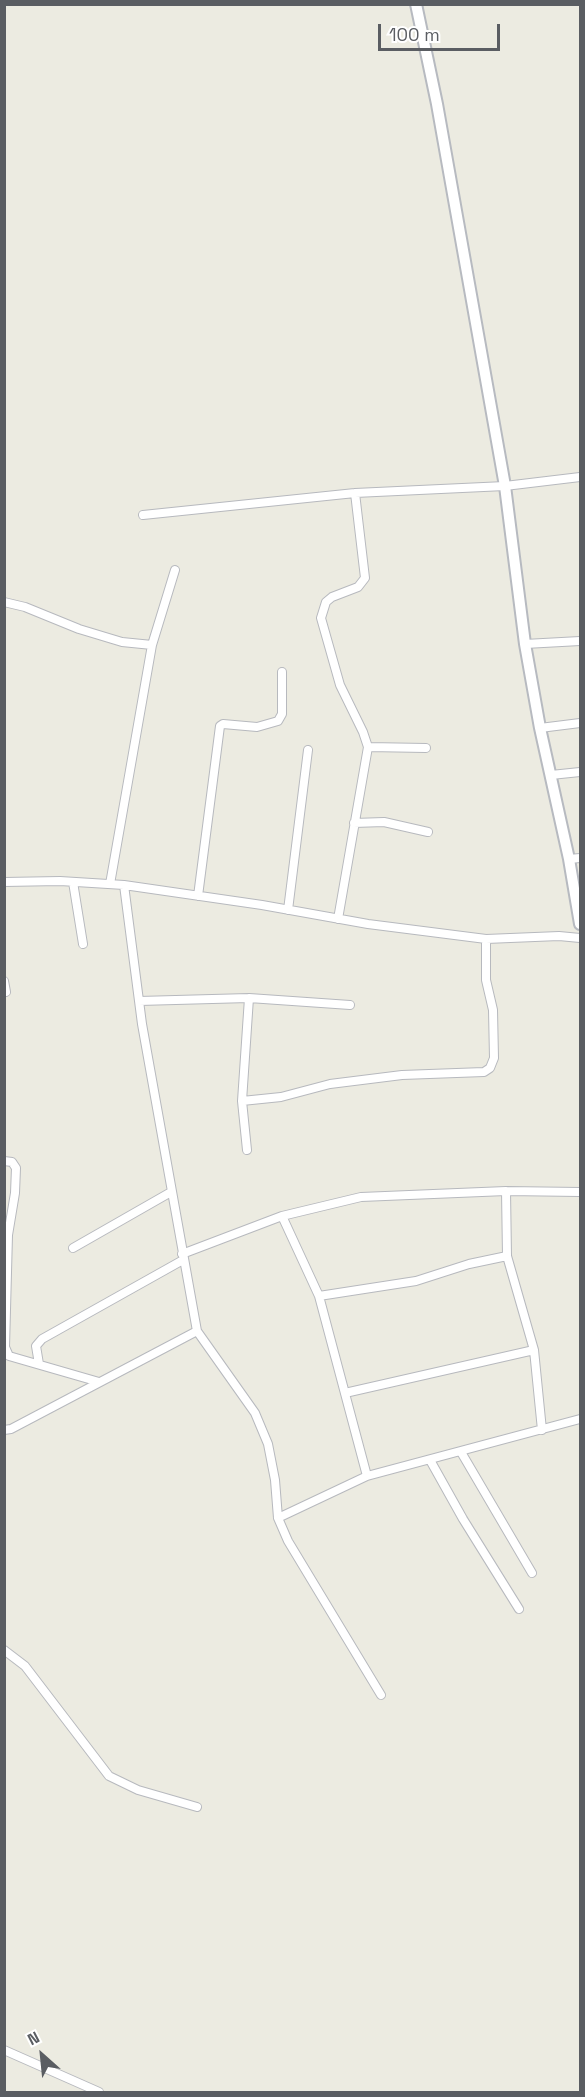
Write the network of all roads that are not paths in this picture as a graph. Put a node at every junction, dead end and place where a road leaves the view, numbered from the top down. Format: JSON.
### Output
{"nodes":[{"id":1,"x":416,"y":4,"type":"edge"},
{"id":2,"x":580,"y":477,"type":"edge"},
{"id":3,"x":505,"y":486,"type":"junction"},
{"id":4,"x":355,"y":493,"type":"junction"},
{"id":5,"x":143,"y":515,"type":"dead end"},
{"id":6,"x":175,"y":570,"type":"dead end"},
{"id":7,"x":4,"y":602,"type":"edge"},
{"id":8,"x":580,"y":641,"type":"edge"},
{"id":9,"x":525,"y":644,"type":"junction"},
{"id":10,"x":152,"y":645,"type":"junction"},
{"id":11,"x":282,"y":672,"type":"dead end"},
{"id":12,"x":580,"y":723,"type":"edge"},
{"id":13,"x":540,"y":728,"type":"junction"},
{"id":14,"x":368,"y":747,"type":"junction"},
{"id":15,"x":426,"y":748,"type":"dead end"},
{"id":16,"x":308,"y":750,"type":"dead end"},
{"id":17,"x":580,"y":772,"type":"edge"},
{"id":18,"x":551,"y":775,"type":"junction"},
{"id":19,"x":354,"y":823,"type":"junction"},
{"id":20,"x":428,"y":832,"type":"dead end"},
{"id":21,"x":580,"y":858,"type":"edge"},
{"id":22,"x":568,"y":859,"type":"junction"},
{"id":23,"x":4,"y":882,"type":"edge"},
{"id":24,"x":74,"y":882,"type":"junction"},
{"id":25,"x":110,"y":884,"type":"junction"},
{"id":26,"x":124,"y":885,"type":"junction"},
{"id":27,"x":198,"y":896,"type":"junction"},
{"id":28,"x":288,"y":910,"type":"junction"},
{"id":29,"x":338,"y":919,"type":"junction"},
{"id":30,"x":580,"y":924,"type":"edge"},
{"id":31,"x":580,"y":938,"type":"edge"},
{"id":32,"x":486,"y":939,"type":"junction"},
{"id":33,"x":83,"y":944,"type":"dead end"},
{"id":34,"x":4,"y":981,"type":"edge"},
{"id":35,"x":6,"y":992,"type":"edge"},
{"id":36,"x":249,"y":998,"type":"junction"},
{"id":37,"x":139,"y":1001,"type":"junction"},
{"id":38,"x":350,"y":1005,"type":"dead end"},
{"id":39,"x":243,"y":1101,"type":"junction"},
{"id":40,"x":247,"y":1150,"type":"dead end"},
{"id":41,"x":4,"y":1161,"type":"edge"},
{"id":42,"x":506,"y":1191,"type":"junction"},
{"id":43,"x":171,"y":1192,"type":"junction"},
{"id":44,"x":580,"y":1192,"type":"edge"},
{"id":45,"x":282,"y":1216,"type":"junction"},
{"id":46,"x":72,"y":1248,"type":"dead end"},
{"id":47,"x":507,"y":1256,"type":"junction"},
{"id":48,"x":182,"y":1257,"type":"junction"},
{"id":49,"x":319,"y":1296,"type":"junction"},
{"id":50,"x":197,"y":1331,"type":"junction"},
{"id":51,"x":534,"y":1350,"type":"junction"},
{"id":52,"x":39,"y":1364,"type":"junction"},
{"id":53,"x":99,"y":1382,"type":"junction"},
{"id":54,"x":345,"y":1393,"type":"junction"},
{"id":55,"x":580,"y":1419,"type":"edge"},
{"id":56,"x":4,"y":1430,"type":"edge"},
{"id":57,"x":542,"y":1430,"type":"junction"},
{"id":58,"x":461,"y":1452,"type":"junction"},
{"id":59,"x":430,"y":1460,"type":"junction"},
{"id":60,"x":367,"y":1476,"type":"junction"},
{"id":61,"x":278,"y":1518,"type":"junction"},
{"id":62,"x":531,"y":1573,"type":"dead end"},
{"id":63,"x":519,"y":1609,"type":"dead end"},
{"id":64,"x":4,"y":1650,"type":"edge"},
{"id":65,"x":381,"y":1695,"type":"dead end"},
{"id":66,"x":197,"y":1807,"type":"dead end"},
{"id":67,"x":4,"y":2050,"type":"edge"},
{"id":68,"x":99,"y":2092,"type":"edge"}],
"edges":[{"from":1,"to":3,"type":"street"},
{"from":2,"to":3,"type":"street"},
{"from":3,"to":4,"type":"street"},
{"from":3,"to":9,"type":"street"},
{"from":4,"to":5,"type":"street"},
{"from":4,"to":14,"type":"street"},
{"from":6,"to":10,"type":"street"},
{"from":7,"to":10,"type":"street"},
{"from":8,"to":9,"type":"street"},
{"from":9,"to":13,"type":"street"},
{"from":10,"to":25,"type":"street"},
{"from":11,"to":27,"type":"street"},
{"from":12,"to":13,"type":"street"},
{"from":13,"to":18,"type":"street"},
{"from":14,"to":15,"type":"street"},
{"from":14,"to":19,"type":"street"},
{"from":16,"to":28,"type":"street"},
{"from":17,"to":18,"type":"street"},
{"from":18,"to":22,"type":"street"},
{"from":19,"to":20,"type":"street"},
{"from":19,"to":29,"type":"street"},
{"from":21,"to":22,"type":"street"},
{"from":22,"to":30,"type":"street"},
{"from":23,"to":24,"type":"street"},
{"from":24,"to":25,"type":"street"},
{"from":24,"to":33,"type":"street"},
{"from":25,"to":26,"type":"street"},
{"from":26,"to":27,"type":"street"},
{"from":26,"to":37,"type":"street"},
{"from":27,"to":28,"type":"street"},
{"from":28,"to":29,"type":"street"},
{"from":29,"to":32,"type":"street"},
{"from":31,"to":32,"type":"street"},
{"from":32,"to":39,"type":"street"},
{"from":34,"to":35,"type":"street"},
{"from":36,"to":37,"type":"street"},
{"from":36,"to":38,"type":"street"},
{"from":36,"to":39,"type":"street"},
{"from":37,"to":43,"type":"street"},
{"from":39,"to":40,"type":"street"},
{"from":41,"to":52,"type":"street"},
{"from":42,"to":44,"type":"street"},
{"from":42,"to":45,"type":"street"},
{"from":42,"to":47,"type":"street"},
{"from":43,"to":46,"type":"street"},
{"from":43,"to":48,"type":"street"},
{"from":45,"to":48,"type":"street"},
{"from":45,"to":49,"type":"street"},
{"from":47,"to":49,"type":"street"},
{"from":47,"to":51,"type":"street"},
{"from":48,"to":50,"type":"street"},
{"from":48,"to":52,"type":"street"},
{"from":49,"to":54,"type":"street"},
{"from":50,"to":53,"type":"street"},
{"from":50,"to":61,"type":"street"},
{"from":51,"to":54,"type":"street"},
{"from":51,"to":57,"type":"street"},
{"from":52,"to":53,"type":"street"},
{"from":53,"to":56,"type":"street"},
{"from":54,"to":60,"type":"street"},
{"from":55,"to":57,"type":"street"},
{"from":57,"to":58,"type":"street"},
{"from":58,"to":59,"type":"street"},
{"from":58,"to":62,"type":"street"},
{"from":59,"to":60,"type":"street"},
{"from":59,"to":63,"type":"street"},
{"from":60,"to":61,"type":"street"},
{"from":61,"to":65,"type":"street"},
{"from":64,"to":66,"type":"street"},
{"from":67,"to":68,"type":"street"}]}
